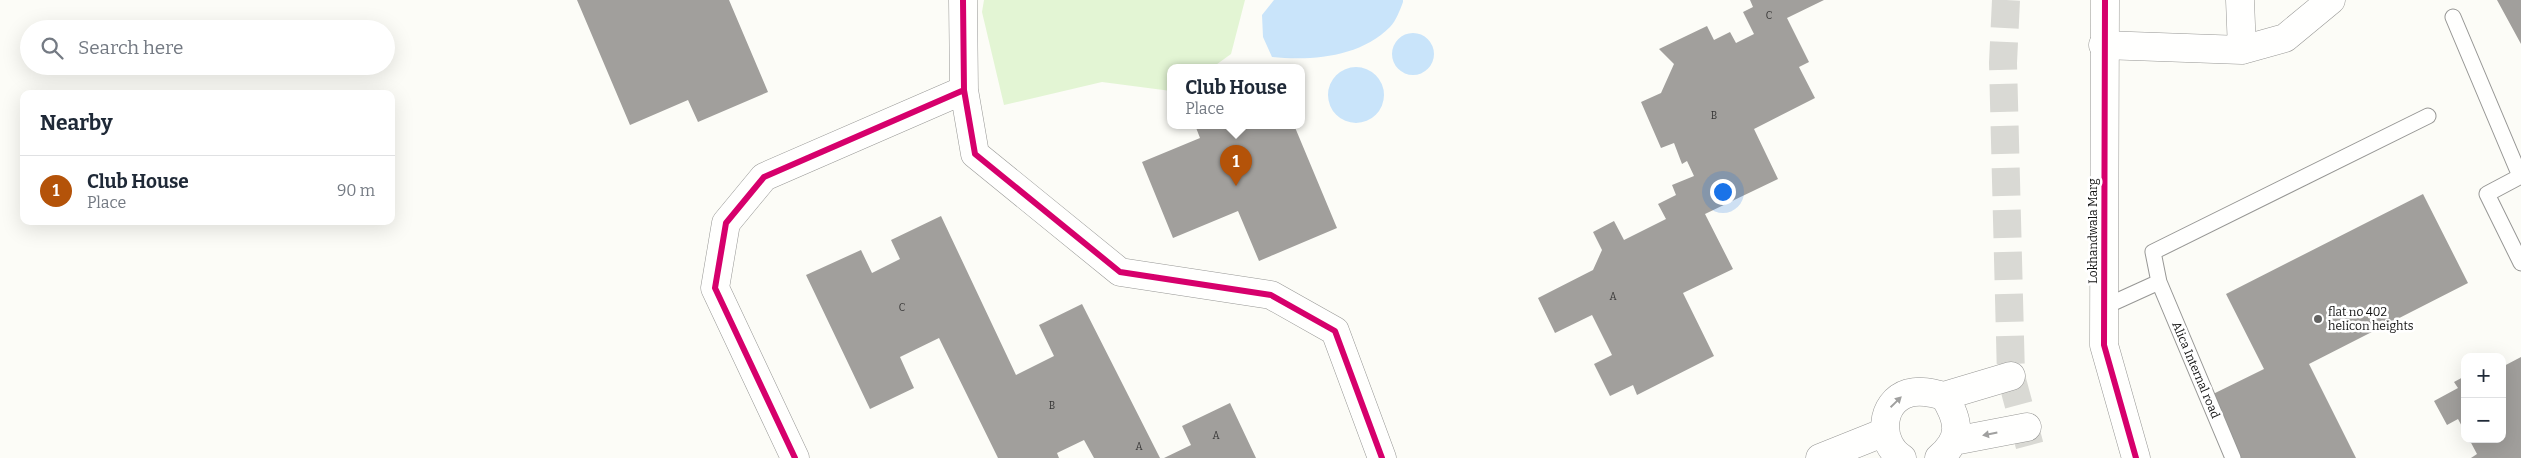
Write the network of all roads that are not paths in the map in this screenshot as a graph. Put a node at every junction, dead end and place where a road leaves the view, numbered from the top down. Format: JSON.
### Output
{"nodes":[{"id":1,"x":964,"y":0,"type":"edge"},
{"id":2,"x":2105,"y":0,"type":"edge"},
{"id":3,"x":2240,"y":0,"type":"edge"},
{"id":4,"x":2332,"y":0,"type":"edge"},
{"id":5,"x":2453,"y":17,"type":"dead end"},
{"id":6,"x":2103,"y":45,"type":"junction"},
{"id":7,"x":2242,"y":50,"type":"junction"},
{"id":8,"x":964,"y":90,"type":"junction"},
{"id":9,"x":2428,"y":116,"type":"dead end"},
{"id":10,"x":2521,"y":176,"type":"edge"},
{"id":11,"x":2521,"y":263,"type":"edge"},
{"id":12,"x":2159,"y":282,"type":"junction"},
{"id":13,"x":2104,"y":307,"type":"junction"},
{"id":14,"x":2011,"y":376,"type":"dead end"},
{"id":15,"x":1944,"y":396,"type":"junction"},
{"id":16,"x":2027,"y":427,"type":"dead end"},
{"id":17,"x":1885,"y":432,"type":"junction"},
{"id":18,"x":1947,"y":449,"type":"edge"},
{"id":19,"x":795,"y":458,"type":"edge"},
{"id":20,"x":1382,"y":458,"type":"edge"},
{"id":21,"x":1820,"y":458,"type":"edge"},
{"id":22,"x":1902,"y":458,"type":"edge"},
{"id":23,"x":2136,"y":458,"type":"edge"},
{"id":24,"x":2233,"y":458,"type":"edge"}],
"edges":[{"from":1,"to":8,"type":"street"},
{"from":2,"to":6,"type":"street","name":"Lokhandwala Marg"},
{"from":3,"to":7,"type":"street"},
{"from":4,"to":7,"type":"street"},
{"from":5,"to":10,"type":"lane"},
{"from":6,"to":7,"type":"street"},
{"from":6,"to":13,"type":"street","name":"Lokhandwala Marg"},
{"from":8,"to":19,"type":"street"},
{"from":8,"to":20,"type":"street"},
{"from":9,"to":12,"type":"lane","name":"Alica Internal road"},
{"from":10,"to":11,"type":"lane"},
{"from":12,"to":13,"type":"lane"},
{"from":12,"to":24,"type":"lane","name":"Alica Internal road"},
{"from":13,"to":23,"type":"street","name":"Lokhandwala Marg"},
{"from":14,"to":15,"type":"street"},
{"from":17,"to":15,"type":"street","one_way":true},
{"from":15,"to":18,"type":"street"},
{"from":16,"to":18,"type":"street","one_way":true},
{"from":17,"to":21,"type":"street"},
{"from":17,"to":22,"type":"street"}]}
